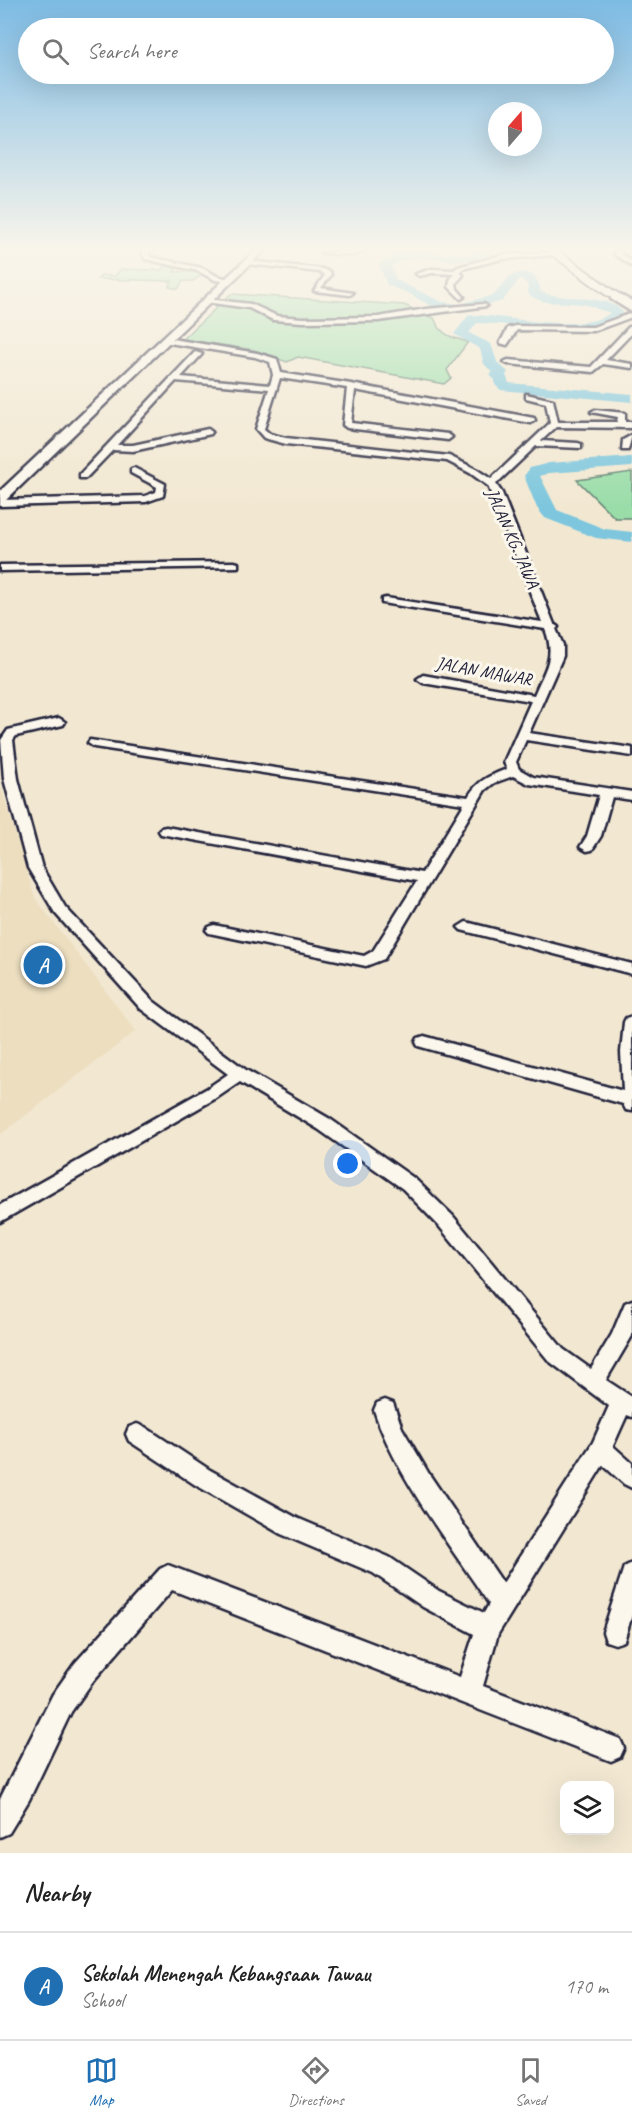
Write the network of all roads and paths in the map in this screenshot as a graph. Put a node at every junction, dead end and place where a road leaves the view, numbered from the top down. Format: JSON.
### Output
{"nodes":[{"id":1,"x":172,"y":334,"type":"edge"},
{"id":2,"x":509,"y":334,"type":"edge"},
{"id":3,"x":626,"y":334,"type":"edge"},
{"id":4,"x":623,"y":338,"type":"junction"},
{"id":5,"x":166,"y":340,"type":"junction"},
{"id":6,"x":632,"y":340,"type":"edge"},
{"id":7,"x":504,"y":343,"type":"dead end"},
{"id":8,"x":198,"y":354,"type":"dead end"},
{"id":9,"x":508,"y":362,"type":"dead end"},
{"id":10,"x":602,"y":362,"type":"junction"},
{"id":11,"x":632,"y":366,"type":"edge"},
{"id":12,"x":276,"y":375,"type":"junction"},
{"id":13,"x":175,"y":379,"type":"junction"},
{"id":14,"x":351,"y":386,"type":"junction"},
{"id":15,"x":272,"y":387,"type":"junction"},
{"id":16,"x":529,"y":396,"type":"dead end"},
{"id":17,"x":595,"y":412,"type":"dead end"},
{"id":18,"x":531,"y":420,"type":"dead end"},
{"id":19,"x":554,"y":424,"type":"junction"},
{"id":20,"x":621,"y":425,"type":"junction"},
{"id":21,"x":632,"y":425,"type":"edge"},
{"id":22,"x":208,"y":432,"type":"dead end"},
{"id":23,"x":448,"y":437,"type":"dead end"},
{"id":24,"x":632,"y":438,"type":"edge"},
{"id":25,"x":534,"y":443,"type":"junction"},
{"id":26,"x":578,"y":446,"type":"dead end"},
{"id":27,"x":109,"y":447,"type":"junction"},
{"id":28,"x":625,"y":448,"type":"dead end"},
{"id":29,"x":134,"y":471,"type":"dead end"},
{"id":30,"x":83,"y":476,"type":"dead end"},
{"id":31,"x":491,"y":484,"type":"junction"},
{"id":32,"x":0,"y":498,"type":"edge"},
{"id":33,"x":0,"y":503,"type":"edge"},
{"id":34,"x":234,"y":565,"type":"dead end"},
{"id":35,"x":0,"y":568,"type":"edge"},
{"id":36,"x":386,"y":601,"type":"dead end"},
{"id":37,"x":552,"y":627,"type":"junction"},
{"id":38,"x":423,"y":679,"type":"dead end"},
{"id":39,"x":538,"y":699,"type":"junction"},
{"id":40,"x":59,"y":722,"type":"dead end"},
{"id":41,"x":522,"y":736,"type":"junction"},
{"id":42,"x":94,"y":743,"type":"dead end"},
{"id":43,"x":632,"y":752,"type":"edge"},
{"id":44,"x":514,"y":771,"type":"junction"},
{"id":45,"x":607,"y":792,"type":"junction"},
{"id":46,"x":632,"y":796,"type":"edge"},
{"id":47,"x":471,"y":801,"type":"junction"},
{"id":48,"x":166,"y":831,"type":"dead end"},
{"id":49,"x":586,"y":847,"type":"dead end"},
{"id":50,"x":426,"y":878,"type":"junction"},
{"id":51,"x":466,"y":927,"type":"dead end"},
{"id":52,"x":214,"y":930,"type":"dead end"},
{"id":53,"x":632,"y":969,"type":"edge"},
{"id":54,"x":632,"y":1022,"type":"edge"},
{"id":55,"x":424,"y":1042,"type":"dead end"},
{"id":56,"x":240,"y":1074,"type":"junction"},
{"id":57,"x":632,"y":1102,"type":"edge"},
{"id":58,"x":30,"y":1198,"type":"junction"},
{"id":59,"x":0,"y":1214,"type":"edge"},
{"id":60,"x":0,"y":1221,"type":"edge"},
{"id":61,"x":632,"y":1309,"type":"edge"},
{"id":62,"x":593,"y":1383,"type":"junction"},
{"id":63,"x":626,"y":1405,"type":"edge"},
{"id":64,"x":385,"y":1410,"type":"dead end"},
{"id":65,"x":137,"y":1434,"type":"dead end"},
{"id":66,"x":601,"y":1449,"type":"junction"},
{"id":67,"x":632,"y":1477,"type":"edge"},
{"id":68,"x":632,"y":1575,"type":"edge"},
{"id":69,"x":503,"y":1604,"type":"junction"},
{"id":70,"x":488,"y":1628,"type":"junction"},
{"id":71,"x":615,"y":1632,"type":"dead end"},
{"id":72,"x":468,"y":1693,"type":"junction"},
{"id":73,"x":611,"y":1748,"type":"dead end"},
{"id":74,"x":0,"y":1824,"type":"edge"}],
"edges":[{"from":1,"to":5,"type":"street"},
{"from":2,"to":7,"type":"street"},
{"from":3,"to":4,"type":"street"},
{"from":4,"to":6,"type":"street"},
{"from":4,"to":10,"type":"street"},
{"from":5,"to":12,"type":"street"},
{"from":5,"to":32,"type":"street"},
{"from":8,"to":13,"type":"street"},
{"from":9,"to":10,"type":"street"},
{"from":10,"to":11,"type":"street"},
{"from":12,"to":14,"type":"street"},
{"from":12,"to":15,"type":"street","name":"JALAN KG. JAWA"},
{"from":13,"to":15,"type":"street"},
{"from":13,"to":27,"type":"street"},
{"from":14,"to":18,"type":"street"},
{"from":14,"to":23,"type":"street"},
{"from":15,"to":31,"type":"street","name":"JALAN KG. JAWA"},
{"from":16,"to":19,"type":"street"},
{"from":17,"to":20,"type":"street"},
{"from":19,"to":20,"type":"street"},
{"from":19,"to":25,"type":"street"},
{"from":20,"to":21,"type":"street"},
{"from":22,"to":27,"type":"street"},
{"from":24,"to":28,"type":"street"},
{"from":25,"to":26,"type":"street"},
{"from":25,"to":31,"type":"street"},
{"from":27,"to":30,"type":"street"},
{"from":29,"to":33,"type":"street"},
{"from":31,"to":37,"type":"street","name":"JALAN KG. JAWA"},
{"from":34,"to":35,"type":"street"},
{"from":36,"to":37,"type":"street"},
{"from":37,"to":39,"type":"street","name":"JALAN KG. JAWA"},
{"from":38,"to":39,"type":"street","name":"JALAN MAWAR"},
{"from":39,"to":41,"type":"street","name":"JALAN KG. JAWA"},
{"from":40,"to":56,"type":"street"},
{"from":41,"to":43,"type":"street"},
{"from":41,"to":44,"type":"street","name":"JALAN KG. JAWA"},
{"from":42,"to":47,"type":"street"},
{"from":44,"to":45,"type":"street"},
{"from":44,"to":47,"type":"street"},
{"from":45,"to":46,"type":"street"},
{"from":45,"to":49,"type":"street"},
{"from":47,"to":50,"type":"street"},
{"from":48,"to":50,"type":"street"},
{"from":50,"to":52,"type":"street"},
{"from":51,"to":53,"type":"street"},
{"from":54,"to":57,"type":"street"},
{"from":55,"to":57,"type":"street"},
{"from":56,"to":58,"type":"street"},
{"from":56,"to":62,"type":"street"},
{"from":58,"to":59,"type":"street"},
{"from":58,"to":60,"type":"street"},
{"from":61,"to":62,"type":"street"},
{"from":62,"to":63,"type":"street"},
{"from":63,"to":66,"type":"street"},
{"from":64,"to":69,"type":"street"},
{"from":65,"to":70,"type":"street"},
{"from":66,"to":67,"type":"street"},
{"from":66,"to":69,"type":"street"},
{"from":68,"to":71,"type":"street"},
{"from":69,"to":70,"type":"street"},
{"from":70,"to":72,"type":"street"},
{"from":72,"to":73,"type":"street"},
{"from":72,"to":74,"type":"street"}]}
